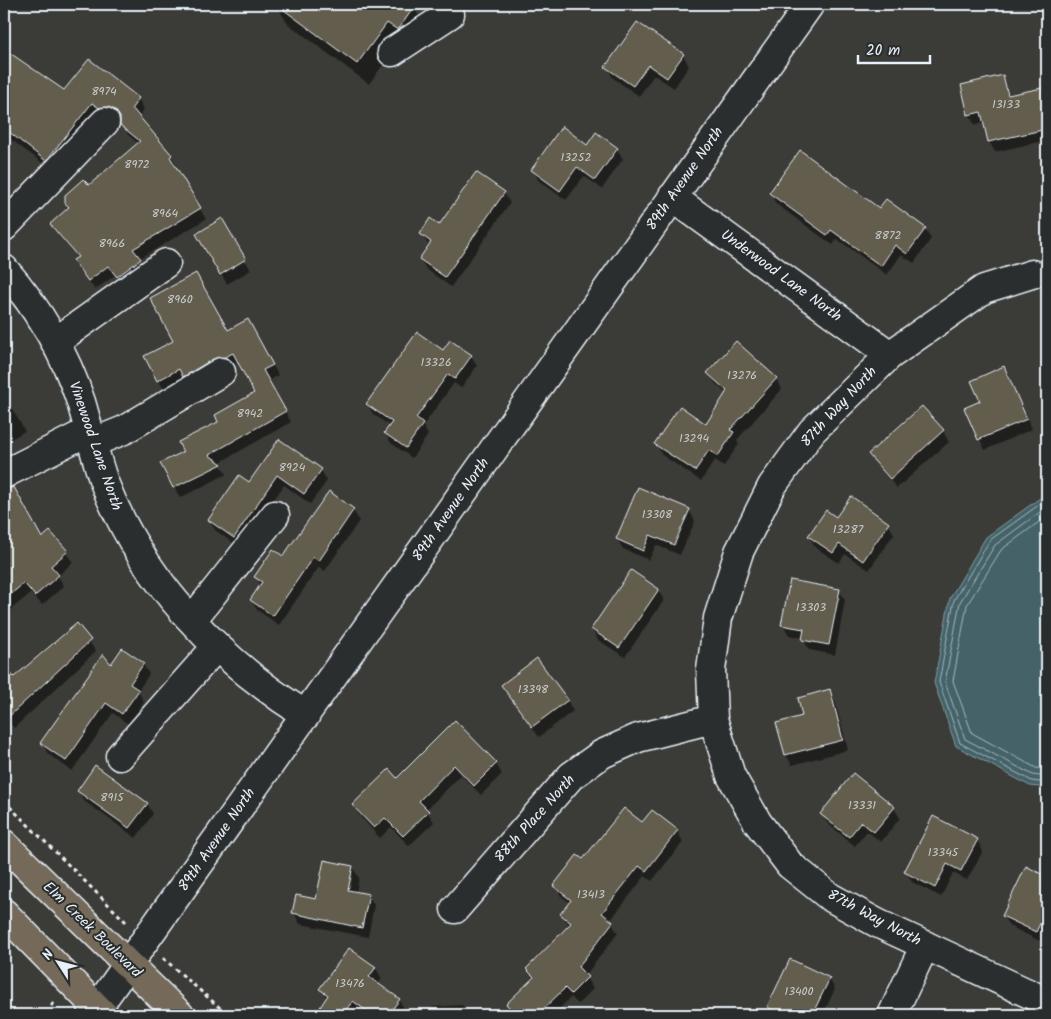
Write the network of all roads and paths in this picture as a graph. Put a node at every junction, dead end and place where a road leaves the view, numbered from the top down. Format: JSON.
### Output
{"nodes":[{"id":1,"x":446,"y":4,"type":"edge"},
{"id":2,"x":810,"y":4,"type":"edge"},
{"id":3,"x":392,"y":52,"type":"dead end"},
{"id":4,"x":105,"y":122,"type":"dead end"},
{"id":5,"x":672,"y":197,"type":"junction"},
{"id":6,"x":4,"y":227,"type":"edge"},
{"id":7,"x":166,"y":263,"type":"dead end"},
{"id":8,"x":1032,"y":274,"type":"dead end"},
{"id":9,"x":6,"y":277,"type":"edge"},
{"id":10,"x":55,"y":342,"type":"junction"},
{"id":11,"x":890,"y":354,"type":"junction"},
{"id":12,"x":221,"y":372,"type":"dead end"},
{"id":13,"x":91,"y":437,"type":"junction"},
{"id":14,"x":4,"y":474,"type":"edge"},
{"id":15,"x":275,"y":516,"type":"dead end"},
{"id":16,"x":192,"y":620,"type":"junction"},
{"id":17,"x":217,"y":646,"type":"junction"},
{"id":18,"x":306,"y":715,"type":"junction"},
{"id":19,"x":713,"y":719,"type":"junction"},
{"id":20,"x":120,"y":756,"type":"dead end"},
{"id":21,"x":4,"y":801,"type":"edge"},
{"id":22,"x":4,"y":844,"type":"edge"},
{"id":23,"x":455,"y":909,"type":"dead end"},
{"id":24,"x":4,"y":913,"type":"edge"},
{"id":25,"x":122,"y":918,"type":"dead end"},
{"id":26,"x":925,"y":945,"type":"junction"},
{"id":27,"x":170,"y":964,"type":"dead end"},
{"id":28,"x":128,"y":965,"type":"junction"},
{"id":29,"x":1047,"y":1002,"type":"edge"},
{"id":30,"x":97,"y":1013,"type":"edge"},
{"id":31,"x":180,"y":1015,"type":"edge"},
{"id":32,"x":228,"y":1015,"type":"edge"},
{"id":33,"x":892,"y":1015,"type":"edge"}],
"edges":[{"from":1,"to":3,"type":"street"},
{"from":2,"to":5,"type":"street","name":"89th Avenue North"},
{"from":4,"to":6,"type":"street"},
{"from":5,"to":11,"type":"street","name":"Underwood Lane North"},
{"from":5,"to":18,"type":"street","name":"89th Avenue North"},
{"from":7,"to":10,"type":"street"},
{"from":8,"to":11,"type":"street","name":"87th Way North"},
{"from":9,"to":10,"type":"street","name":"Vinewood Lane North"},
{"from":10,"to":13,"type":"street","name":"Vinewood Lane North"},
{"from":11,"to":19,"type":"street","name":"87th Way North"},
{"from":12,"to":13,"type":"street"},
{"from":13,"to":14,"type":"street"},
{"from":13,"to":16,"type":"street","name":"Vinewood Lane North"},
{"from":15,"to":16,"type":"street"},
{"from":16,"to":17,"type":"street","name":"Vinewood Lane North"},
{"from":17,"to":18,"type":"street","name":"Vinewood Lane North"},
{"from":17,"to":20,"type":"street"},
{"from":18,"to":28,"type":"street","name":"89th Avenue North"},
{"from":19,"to":23,"type":"street","name":"88th Place North"},
{"from":19,"to":26,"type":"street","name":"87th Way North"},
{"from":21,"to":25,"type":"path"},
{"from":22,"to":28,"type":"main road","name":"Elm Creek Boulevard"},
{"from":24,"to":30,"type":"main road"},
{"from":26,"to":29,"type":"street","name":"87th Way North"},
{"from":26,"to":33,"type":"street"},
{"from":27,"to":32,"type":"path"},
{"from":28,"to":30,"type":"street","name":"89th Avenue North"},
{"from":28,"to":31,"type":"main road","name":"Elm Creek Boulevard"}]}
